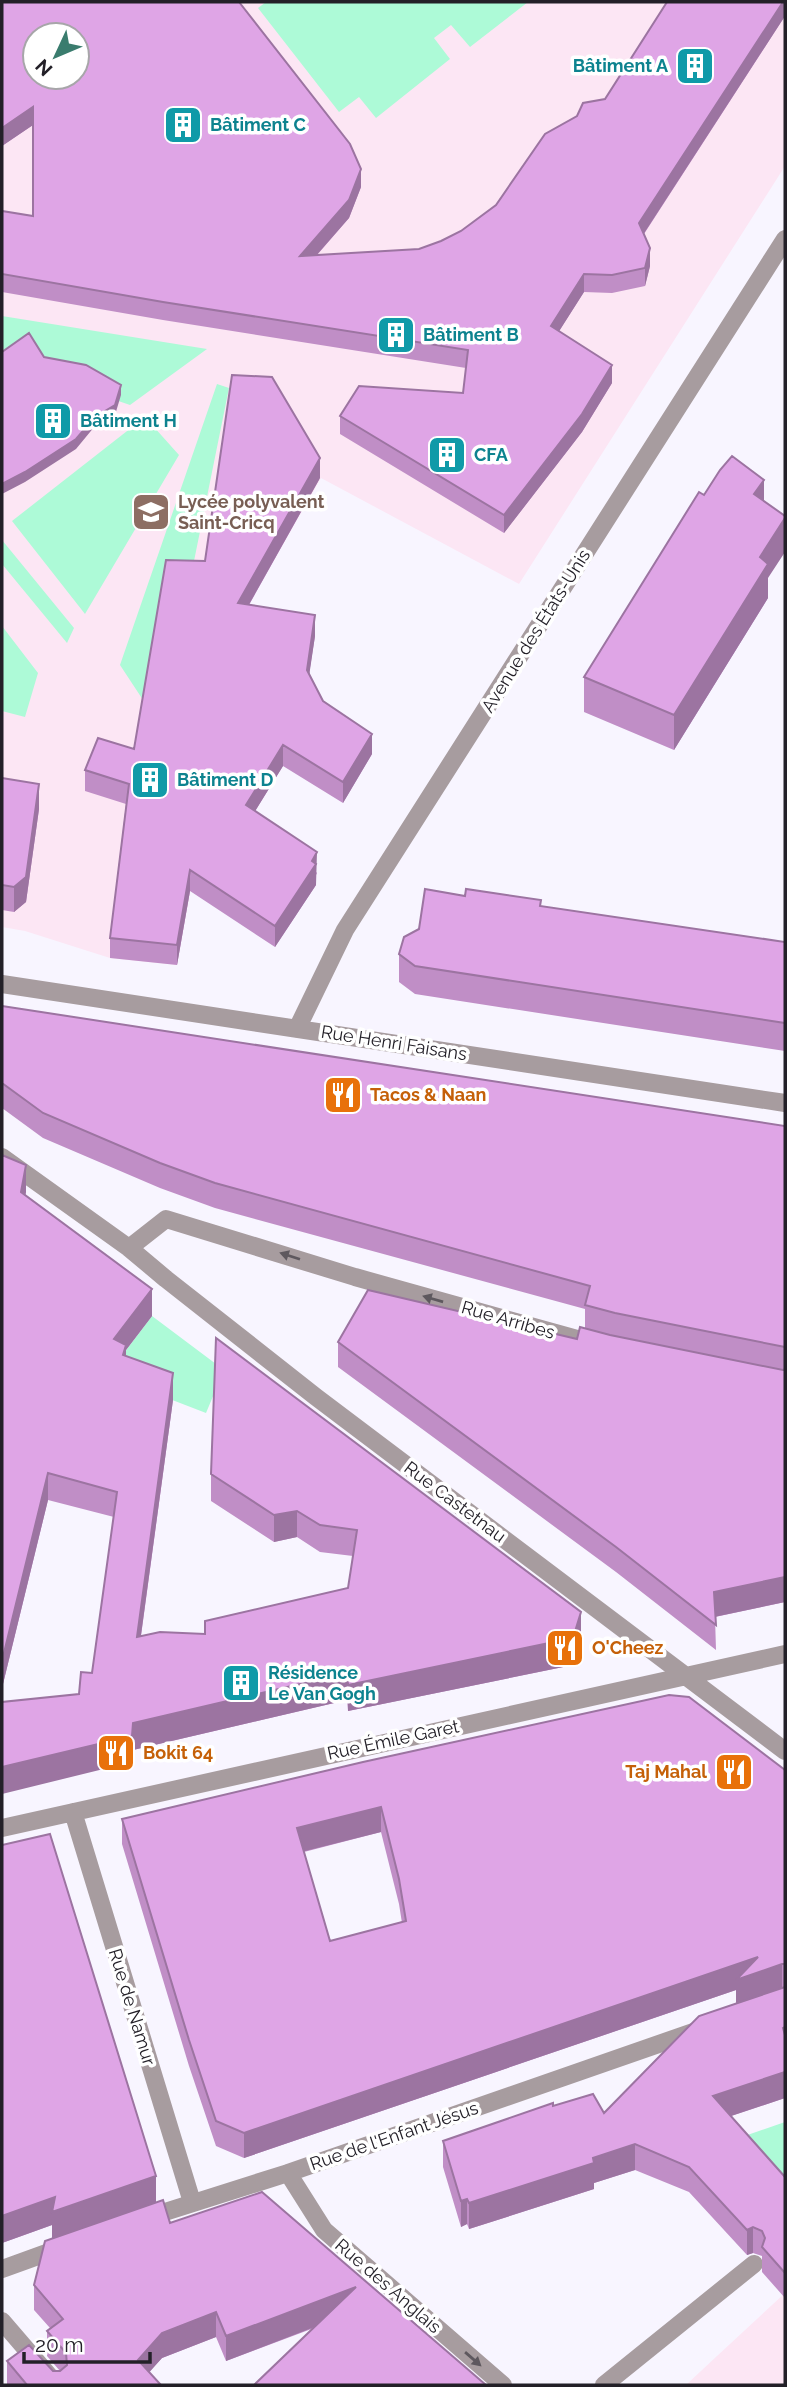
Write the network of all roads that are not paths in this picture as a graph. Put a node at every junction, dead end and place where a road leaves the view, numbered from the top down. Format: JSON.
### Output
{"nodes":[{"id":1,"x":785,"y":239,"type":"edge"},
{"id":2,"x":2,"y":984,"type":"edge"},
{"id":3,"x":298,"y":1029,"type":"junction"},
{"id":4,"x":785,"y":1103,"type":"edge"},
{"id":5,"x":2,"y":1157,"type":"edge"},
{"id":6,"x":130,"y":1248,"type":"junction"},
{"id":7,"x":599,"y":1346,"type":"edge"},
{"id":8,"x":785,"y":1654,"type":"edge"},
{"id":9,"x":685,"y":1675,"type":"junction"},
{"id":10,"x":785,"y":1751,"type":"edge"},
{"id":11,"x":73,"y":1812,"type":"junction"},
{"id":12,"x":2,"y":1828,"type":"edge"},
{"id":13,"x":714,"y":2024,"type":"edge"},
{"id":14,"x":288,"y":2173,"type":"junction"},
{"id":15,"x":192,"y":2202,"type":"junction"},
{"id":16,"x":127,"y":2225,"type":"edge"},
{"id":17,"x":74,"y":2243,"type":"edge"},
{"id":18,"x":754,"y":2264,"type":"dead end"},
{"id":19,"x":2,"y":2269,"type":"edge"},
{"id":20,"x":2,"y":2321,"type":"edge"},
{"id":21,"x":57,"y":2385,"type":"edge"},
{"id":22,"x":503,"y":2385,"type":"edge"},
{"id":23,"x":604,"y":2385,"type":"edge"}],
"edges":[{"from":1,"to":3,"type":"street","name":"Avenue des États-Unis"},
{"from":2,"to":3,"type":"street","name":"Rue Henri Faisans"},
{"from":3,"to":4,"type":"street","name":"Rue Henri Faisans"},
{"from":5,"to":6,"type":"street","name":"Rue Castetnau"},
{"from":7,"to":6,"type":"street","name":"Rue Arribes","one_way":true},
{"from":6,"to":9,"type":"street","name":"Rue Castetnau"},
{"from":8,"to":9,"type":"street","name":"Rue Émile Garet"},
{"from":9,"to":10,"type":"street","name":"Rue Castetnau"},
{"from":9,"to":11,"type":"street","name":"Rue Émile Garet"},
{"from":11,"to":12,"type":"street","name":"Rue Émile Garet"},
{"from":11,"to":15,"type":"street","name":"Rue de Namur"},
{"from":13,"to":14,"type":"street","name":"Rue de l'Enfant Jésus"},
{"from":14,"to":15,"type":"street","name":"Rue de l'Enfant Jésus"},
{"from":14,"to":22,"type":"street","name":"Rue des Anglais","one_way":true},
{"from":15,"to":16,"type":"street","name":"Rue de l'Enfant Jésus"},
{"from":17,"to":19,"type":"street"},
{"from":18,"to":23,"type":"street"},
{"from":20,"to":21,"type":"street"}]}
